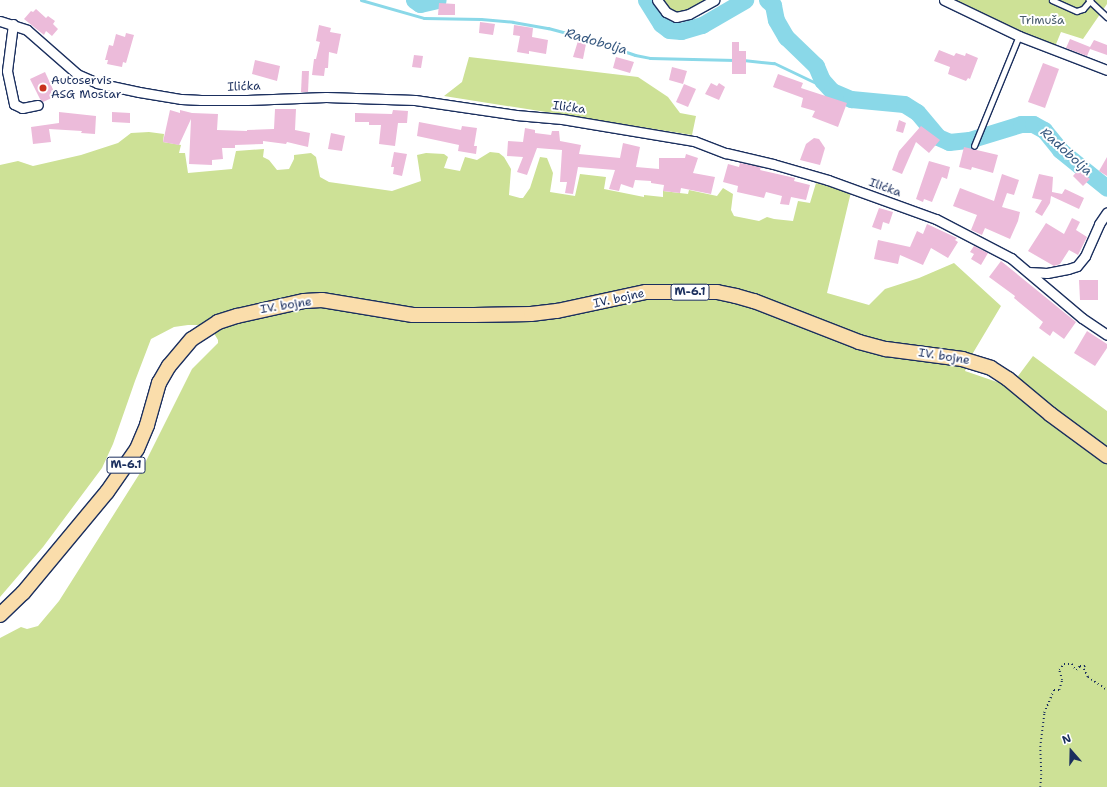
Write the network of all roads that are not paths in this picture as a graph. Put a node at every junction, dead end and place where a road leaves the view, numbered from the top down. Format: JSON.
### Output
{"nodes":[{"id":1,"x":657,"y":0,"type":"edge"},
{"id":2,"x":714,"y":0,"type":"edge"},
{"id":3,"x":944,"y":0,"type":"edge"},
{"id":4,"x":1052,"y":0,"type":"edge"},
{"id":5,"x":1089,"y":1,"type":"edge"},
{"id":6,"x":1107,"y":17,"type":"edge"},
{"id":7,"x":0,"y":21,"type":"edge"},
{"id":8,"x":13,"y":24,"type":"junction"},
{"id":9,"x":1019,"y":36,"type":"junction"},
{"id":10,"x":1107,"y":70,"type":"edge"},
{"id":11,"x":38,"y":105,"type":"dead end"},
{"id":12,"x":975,"y":144,"type":"dead end"},
{"id":13,"x":1107,"y":212,"type":"edge"},
{"id":14,"x":1028,"y":272,"type":"junction"},
{"id":15,"x":1107,"y":335,"type":"edge"},
{"id":16,"x":1107,"y":456,"type":"edge"},
{"id":17,"x":0,"y":615,"type":"edge"}],
"edges":[{"from":1,"to":2,"type":"street"},
{"from":3,"to":9,"type":"street"},
{"from":4,"to":5,"type":"lane"},
{"from":5,"to":6,"type":"lane"},
{"from":7,"to":8,"type":"street","name":"Ilićka"},
{"from":8,"to":11,"type":"street"},
{"from":8,"to":14,"type":"street","name":"Ilićka"},
{"from":9,"to":10,"type":"street"},
{"from":9,"to":12,"type":"lane"},
{"from":13,"to":14,"type":"street"},
{"from":14,"to":15,"type":"street","name":"Ilićka"},
{"from":16,"to":17,"type":"main road","name":"IV. bojne","number":"M-6.1"}]}
